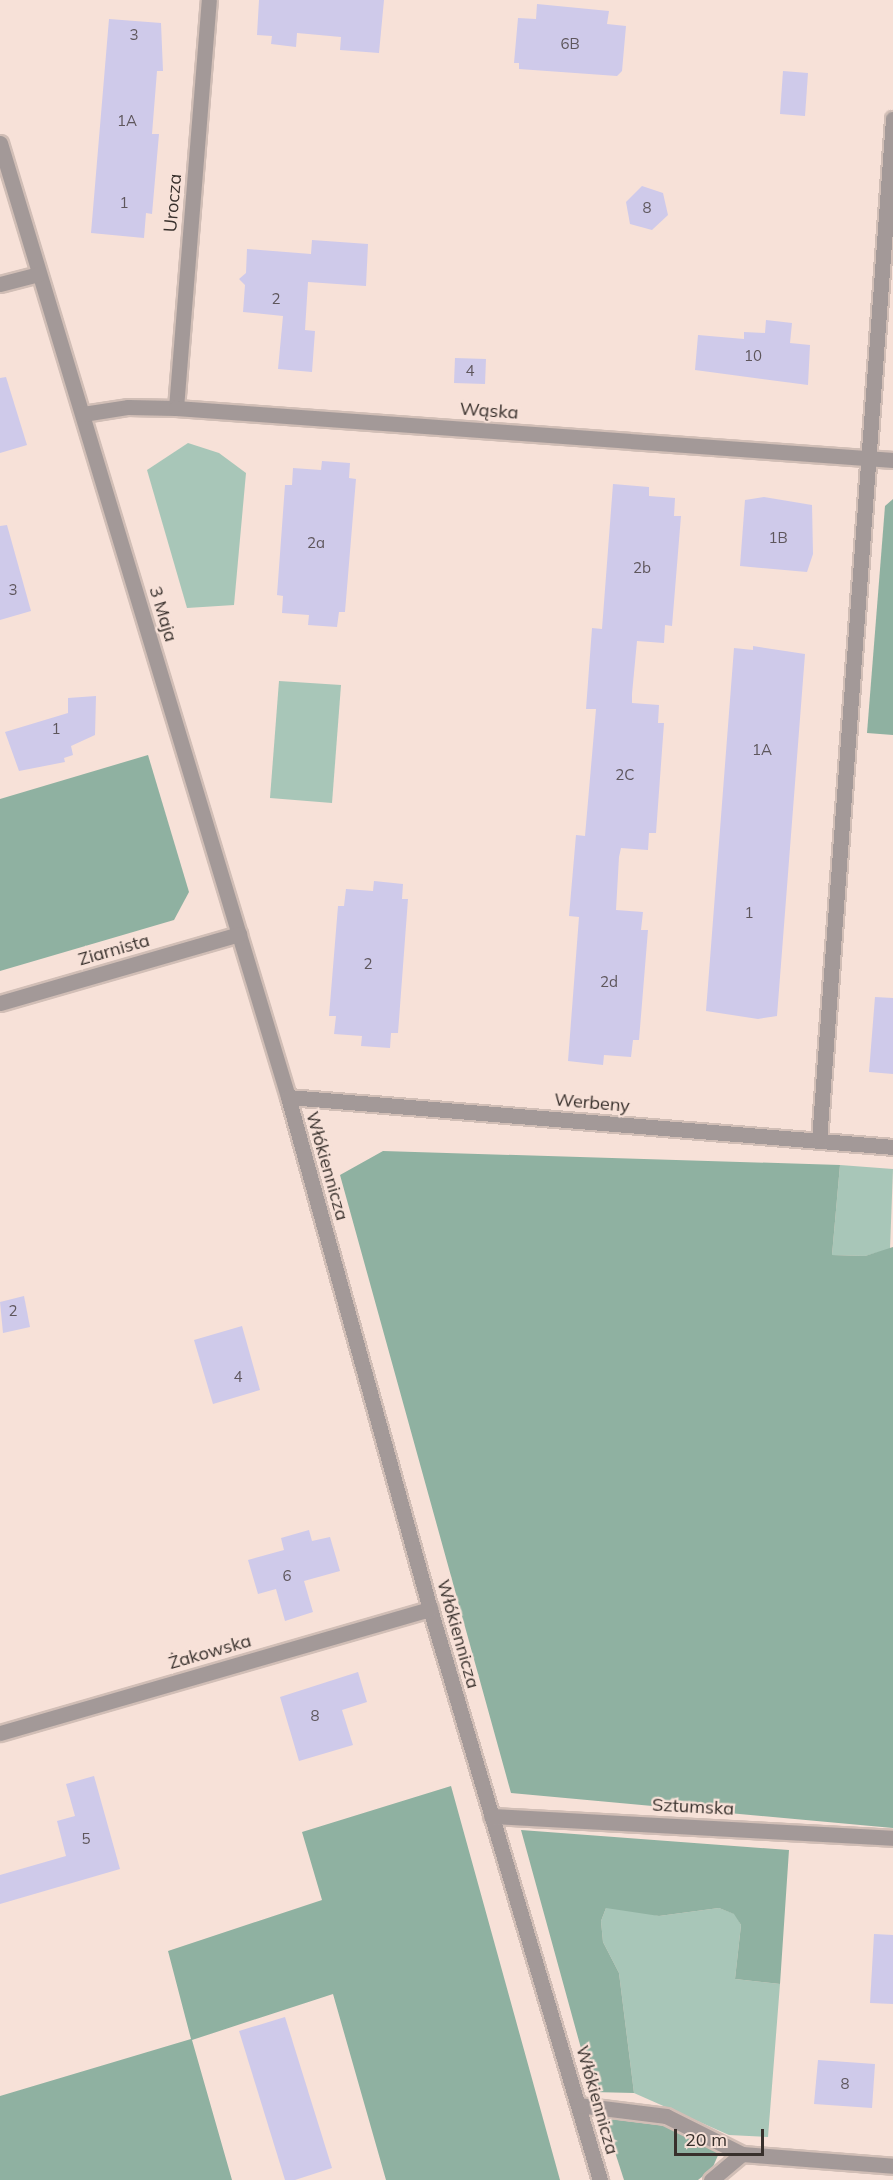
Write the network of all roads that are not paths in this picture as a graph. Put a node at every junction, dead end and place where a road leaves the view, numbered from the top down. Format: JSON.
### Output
{"nodes":[{"id":1,"x":209,"y":0,"type":"edge"},
{"id":2,"x":893,"y":119,"type":"edge"},
{"id":3,"x":0,"y":143,"type":"edge"},
{"id":4,"x":39,"y":274,"type":"junction"},
{"id":5,"x":0,"y":284,"type":"edge"},
{"id":6,"x":176,"y":408,"type":"junction"},
{"id":7,"x":83,"y":414,"type":"junction"},
{"id":8,"x":866,"y":458,"type":"junction"},
{"id":9,"x":893,"y":460,"type":"edge"},
{"id":10,"x":239,"y":934,"type":"junction"},
{"id":11,"x":0,"y":1003,"type":"edge"},
{"id":12,"x":288,"y":1097,"type":"junction"},
{"id":13,"x":819,"y":1141,"type":"junction"},
{"id":14,"x":893,"y":1147,"type":"edge"},
{"id":15,"x":430,"y":1609,"type":"junction"},
{"id":16,"x":0,"y":1733,"type":"edge"},
{"id":17,"x":491,"y":1816,"type":"junction"},
{"id":18,"x":893,"y":1838,"type":"edge"},
{"id":19,"x":578,"y":2105,"type":"junction"},
{"id":20,"x":742,"y":2154,"type":"junction"},
{"id":21,"x":893,"y":2166,"type":"edge"},
{"id":22,"x":600,"y":2180,"type":"edge"},
{"id":23,"x":711,"y":2180,"type":"edge"}],
"edges":[{"from":1,"to":6,"type":"street","name":"Urocza"},
{"from":2,"to":8,"type":"street"},
{"from":3,"to":4,"type":"street","name":"3 Maja"},
{"from":4,"to":5,"type":"street"},
{"from":4,"to":7,"type":"street","name":"3 Maja"},
{"from":6,"to":7,"type":"street","name":"Wąska"},
{"from":6,"to":8,"type":"street","name":"Wąska"},
{"from":7,"to":10,"type":"street","name":"3 Maja"},
{"from":8,"to":9,"type":"street","name":"Wąska"},
{"from":8,"to":13,"type":"street"},
{"from":10,"to":11,"type":"street","name":"Ziarnista"},
{"from":10,"to":12,"type":"street","name":"3 Maja"},
{"from":12,"to":13,"type":"street","name":"Werbeny"},
{"from":12,"to":15,"type":"street","name":"Włókiennicza"},
{"from":13,"to":14,"type":"street","name":"Werbeny"},
{"from":15,"to":16,"type":"street","name":"Żakowska"},
{"from":15,"to":17,"type":"street","name":"Włókiennicza"},
{"from":17,"to":18,"type":"street","name":"Sztumska"},
{"from":17,"to":19,"type":"street","name":"Włókiennicza"},
{"from":19,"to":20,"type":"street"},
{"from":19,"to":22,"type":"street","name":"Włókiennicza"},
{"from":20,"to":21,"type":"street"},
{"from":20,"to":23,"type":"street"}]}
